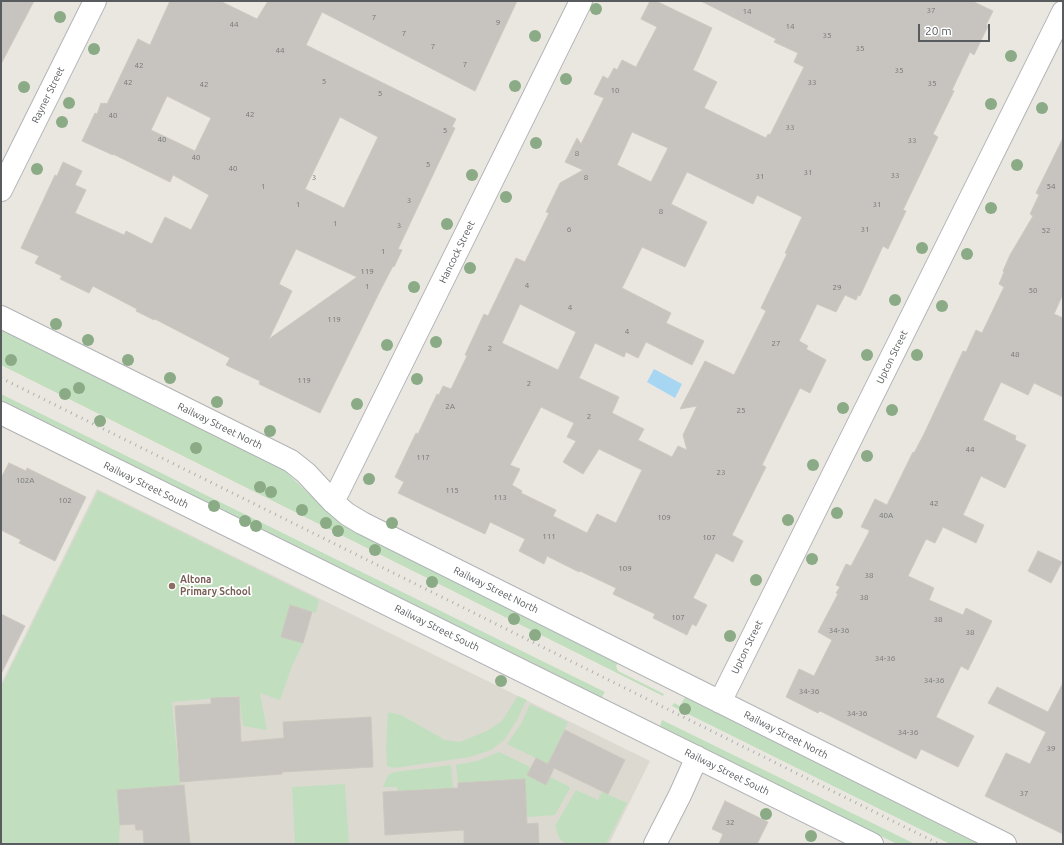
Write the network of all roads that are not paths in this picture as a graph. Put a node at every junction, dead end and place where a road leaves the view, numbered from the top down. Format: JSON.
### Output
{"nodes":[{"id":1,"x":95,"y":1,"type":"edge"},
{"id":2,"x":581,"y":1,"type":"edge"},
{"id":3,"x":1063,"y":12,"type":"edge"},
{"id":4,"x":1,"y":190,"type":"edge"},
{"id":5,"x":1,"y":317,"type":"edge"},
{"id":6,"x":1,"y":413,"type":"edge"},
{"id":7,"x":333,"y":502,"type":"junction"},
{"id":8,"x":720,"y":702,"type":"junction"},
{"id":9,"x":697,"y":757,"type":"junction"},
{"id":10,"x":655,"y":844,"type":"edge"},
{"id":11,"x":872,"y":844,"type":"edge"},
{"id":12,"x":1005,"y":844,"type":"edge"}],
"edges":[{"from":1,"to":4,"type":"street","name":"Rayner Street"},
{"from":2,"to":7,"type":"street","name":"Hancock Street"},
{"from":3,"to":8,"type":"street","name":"Upton Street"},
{"from":5,"to":7,"type":"street","name":"Railway Street North"},
{"from":6,"to":9,"type":"street","name":"Railway Street South"},
{"from":7,"to":8,"type":"street","name":"Railway Street North"},
{"from":8,"to":12,"type":"street","name":"Railway Street North"},
{"from":9,"to":10,"type":"street"},
{"from":9,"to":11,"type":"street","name":"Railway Street South"}]}
